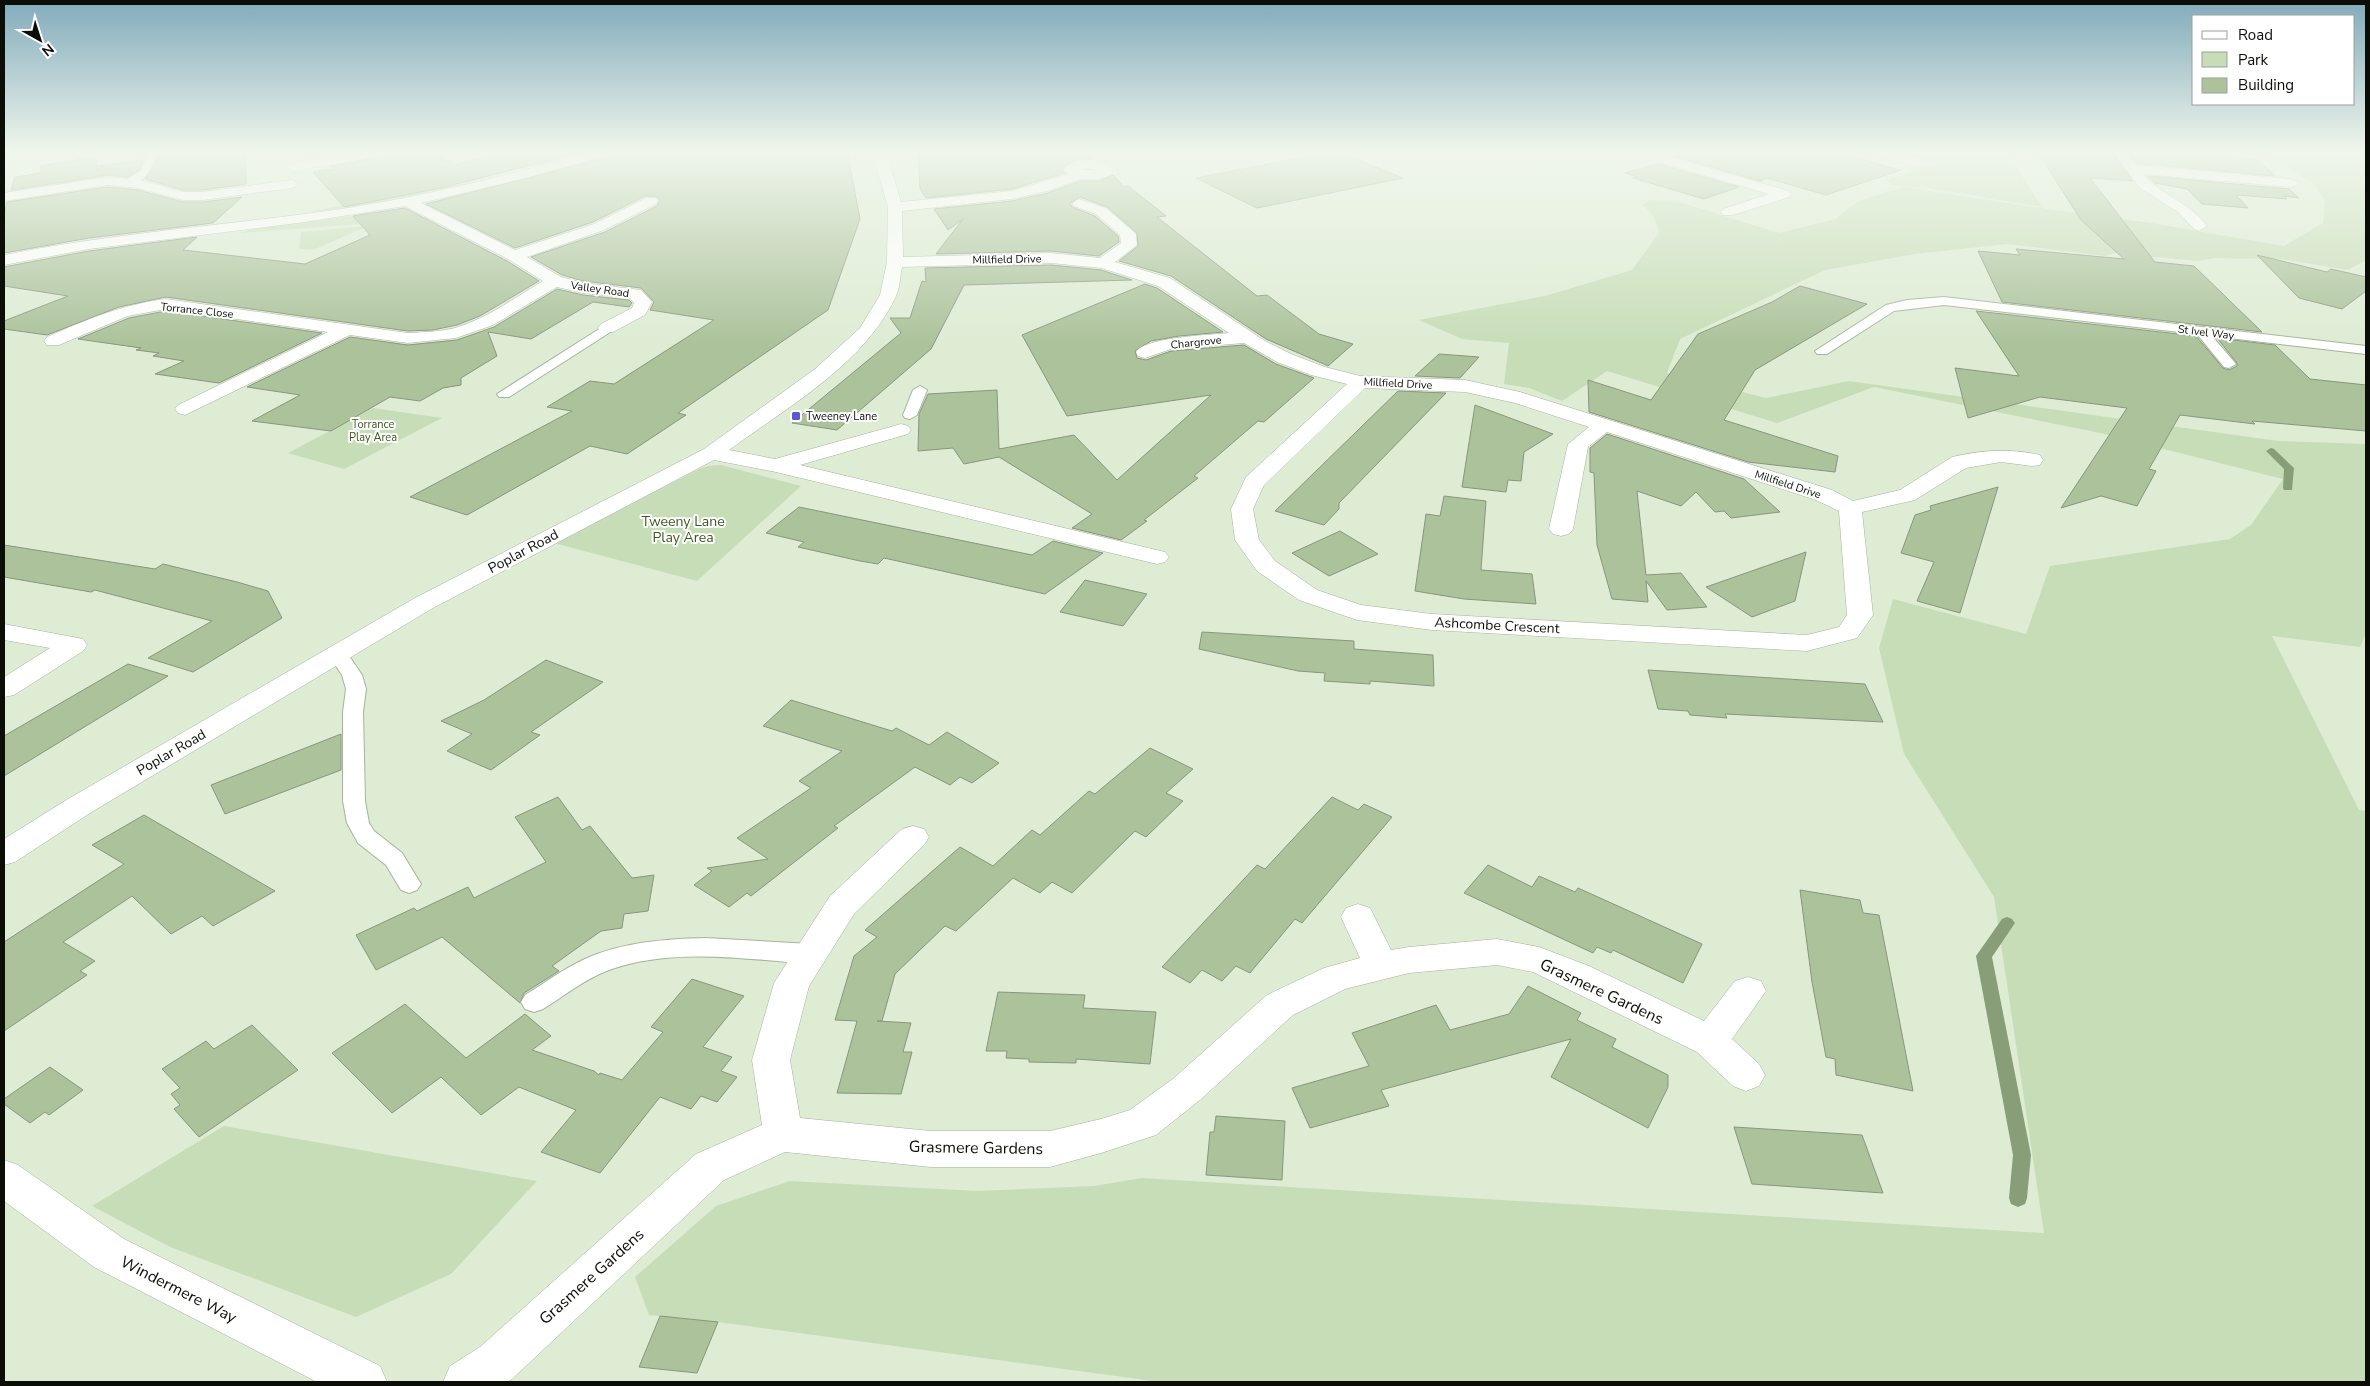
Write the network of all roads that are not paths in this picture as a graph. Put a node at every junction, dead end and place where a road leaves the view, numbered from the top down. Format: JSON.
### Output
{"nodes":[{"id":1,"x":248,"y":216,"type":"edge"},
{"id":2,"x":435,"y":216,"type":"edge"},
{"id":3,"x":623,"y":216,"type":"edge"},
{"id":4,"x":895,"y":216,"type":"edge"},
{"id":5,"x":1106,"y":216,"type":"edge"},
{"id":6,"x":2189,"y":216,"type":"edge"},
{"id":7,"x":2199,"y":226,"type":"dead end"},
{"id":8,"x":514,"y":256,"type":"junction"},
{"id":9,"x":4,"y":260,"type":"edge"},
{"id":10,"x":896,"y":262,"type":"junction"},
{"id":11,"x":1103,"y":263,"type":"junction"},
{"id":12,"x":556,"y":281,"type":"junction"},
{"id":13,"x":607,"y":328,"type":"joint"},
{"id":14,"x":346,"y":330,"type":"junction"},
{"id":15,"x":2202,"y":331,"type":"junction"},
{"id":16,"x":1248,"y":337,"type":"junction"},
{"id":17,"x":53,"y":342,"type":"dead end"},
{"id":18,"x":2366,"y":350,"type":"edge"},
{"id":19,"x":1822,"y":351,"type":"dead end"},
{"id":20,"x":1144,"y":352,"type":"dead end"},
{"id":21,"x":2229,"y":364,"type":"dead end"},
{"id":22,"x":1360,"y":382,"type":"junction"},
{"id":23,"x":920,"y":390,"type":"dead end"},
{"id":24,"x":504,"y":394,"type":"dead end"},
{"id":25,"x":185,"y":409,"type":"dead end"},
{"id":26,"x":1603,"y":426,"type":"junction"},
{"id":27,"x":909,"y":428,"type":"joint"},
{"id":28,"x":711,"y":453,"type":"junction"},
{"id":29,"x":2032,"y":460,"type":"dead end"},
{"id":30,"x":776,"y":466,"type":"junction"},
{"id":31,"x":1850,"y":508,"type":"junction"},
{"id":32,"x":1561,"y":529,"type":"dead end"},
{"id":33,"x":1157,"y":557,"type":"dead end"},
{"id":34,"x":5,"y":633,"type":"edge"},
{"id":35,"x":338,"y":654,"type":"junction"},
{"id":36,"x":4,"y":689,"type":"edge"},
{"id":37,"x":913,"y":837,"type":"dead end"},
{"id":38,"x":4,"y":854,"type":"edge"},
{"id":39,"x":409,"y":884,"type":"dead end"},
{"id":40,"x":1358,"y":917,"type":"dead end"},
{"id":41,"x":811,"y":954,"type":"junction"},
{"id":42,"x":1381,"y":966,"type":"junction"},
{"id":43,"x":1748,"y":991,"type":"dead end"},
{"id":44,"x":534,"y":1002,"type":"dead end"},
{"id":45,"x":1710,"y":1041,"type":"junction"},
{"id":46,"x":1746,"y":1075,"type":"dead end"},
{"id":47,"x":783,"y":1134,"type":"junction"},
{"id":48,"x":4,"y":1178,"type":"edge"},
{"id":49,"x":364,"y":1382,"type":"edge"},
{"id":50,"x":466,"y":1382,"type":"edge"}],
"edges":[{"from":1,"to":9,"type":"street"},
{"from":2,"to":8,"type":"street","name":"Valley Road"},
{"from":3,"to":8,"type":"street"},
{"from":4,"to":10,"type":"street","name":"Poplar Road"},
{"from":5,"to":11,"type":"street"},
{"from":6,"to":7,"type":"street"},
{"from":8,"to":12,"type":"street","name":"Valley Road"},
{"from":10,"to":11,"type":"street","name":"Millfield Drive"},
{"from":10,"to":28,"type":"street","name":"Poplar Road"},
{"from":11,"to":16,"type":"street","name":"Millfield Drive"},
{"from":12,"to":13,"type":"street","name":"Valley Road"},
{"from":12,"to":14,"type":"street","name":"Torrance Close"},
{"from":13,"to":24,"type":"lane"},
{"from":14,"to":17,"type":"street","name":"Torrance Close"},
{"from":14,"to":25,"type":"street"},
{"from":15,"to":18,"type":"lane","name":"St Ivel Way"},
{"from":15,"to":19,"type":"lane","name":"St Ivel Way"},
{"from":15,"to":21,"type":"lane"},
{"from":16,"to":20,"type":"street","name":"Chargrove"},
{"from":16,"to":22,"type":"street","name":"Millfield Drive"},
{"from":22,"to":26,"type":"street","name":"Millfield Drive"},
{"from":22,"to":31,"type":"street","name":"Ashcombe Crescent"},
{"from":23,"to":27,"type":"lane"},
{"from":26,"to":31,"type":"street","name":"Millfield Drive"},
{"from":26,"to":32,"type":"street"},
{"from":27,"to":30,"type":"street"},
{"from":28,"to":30,"type":"street"},
{"from":28,"to":35,"type":"street","name":"Poplar Road"},
{"from":29,"to":31,"type":"street"},
{"from":30,"to":33,"type":"street"},
{"from":34,"to":36,"type":"street"},
{"from":35,"to":38,"type":"street","name":"Poplar Road"},
{"from":35,"to":39,"type":"lane"},
{"from":37,"to":41,"type":"street"},
{"from":40,"to":42,"type":"street"},
{"from":41,"to":44,"type":"lane"},
{"from":41,"to":47,"type":"street"},
{"from":42,"to":45,"type":"street","name":"Grasmere Gardens"},
{"from":42,"to":47,"type":"street","name":"Grasmere Gardens"},
{"from":43,"to":45,"type":"street"},
{"from":45,"to":46,"type":"street","name":"Grasmere Gardens"},
{"from":47,"to":50,"type":"street","name":"Grasmere Gardens"},
{"from":48,"to":49,"type":"street","name":"Windermere Way"}]}
